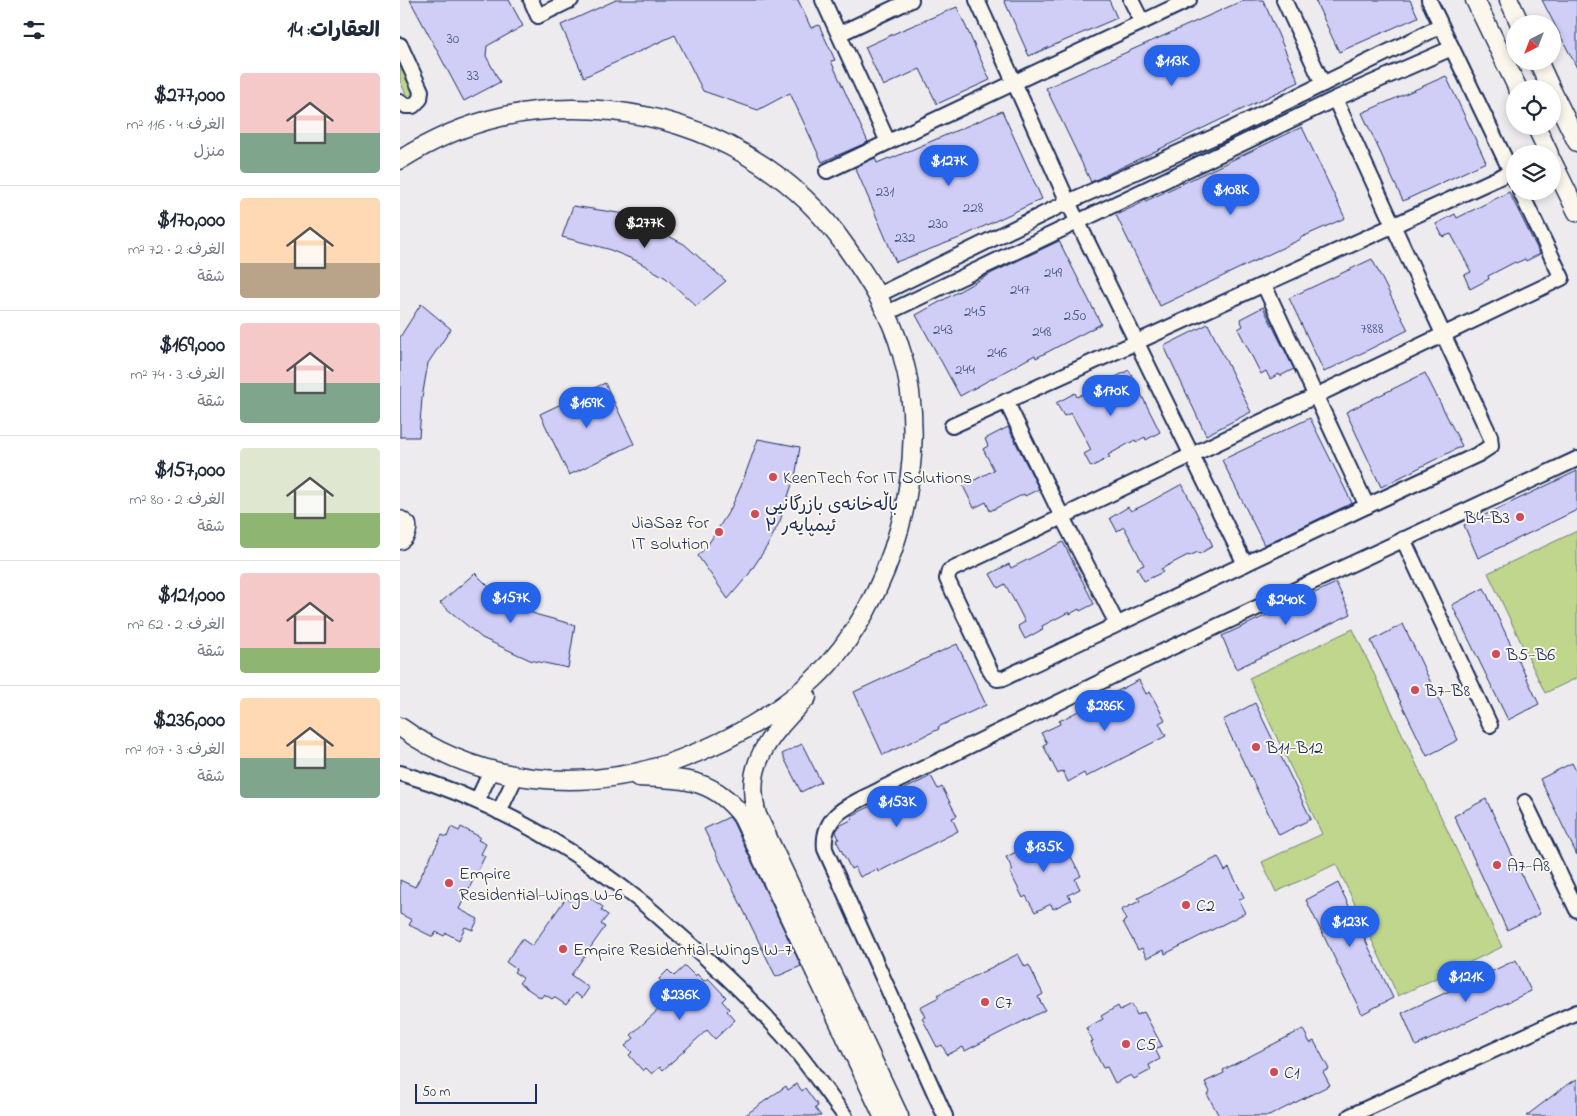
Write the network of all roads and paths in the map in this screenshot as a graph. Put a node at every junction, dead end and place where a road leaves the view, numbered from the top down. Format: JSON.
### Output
{"nodes":[{"id":1,"x":530,"y":0,"type":"edge"},
{"id":2,"x":571,"y":0,"type":"edge"},
{"id":3,"x":823,"y":0,"type":"edge"},
{"id":4,"x":911,"y":0,"type":"edge"},
{"id":5,"x":977,"y":0,"type":"edge"},
{"id":6,"x":1131,"y":0,"type":"edge"},
{"id":7,"x":1189,"y":0,"type":"edge"},
{"id":8,"x":1284,"y":0,"type":"edge"},
{"id":9,"x":1429,"y":0,"type":"edge"},
{"id":10,"x":1475,"y":0,"type":"edge"},
{"id":11,"x":1509,"y":0,"type":"edge"},
{"id":12,"x":1516,"y":15,"type":"edge"},
{"id":13,"x":1142,"y":22,"type":"junction"},
{"id":14,"x":1441,"y":26,"type":"junction"},
{"id":15,"x":839,"y":34,"type":"junction"},
{"id":16,"x":400,"y":45,"type":"edge"},
{"id":17,"x":1452,"y":48,"type":"junction"},
{"id":18,"x":1514,"y":80,"type":"edge"},
{"id":19,"x":1014,"y":83,"type":"junction"},
{"id":20,"x":1323,"y":84,"type":"junction"},
{"id":21,"x":1335,"y":99,"type":"junction"},
{"id":22,"x":400,"y":102,"type":"edge"},
{"id":23,"x":1561,"y":109,"type":"edge"},
{"id":24,"x":888,"y":142,"type":"junction"},
{"id":25,"x":1577,"y":142,"type":"edge"},
{"id":26,"x":400,"y":160,"type":"edge"},
{"id":27,"x":1506,"y":161,"type":"edge"},
{"id":28,"x":827,"y":171,"type":"dead end"},
{"id":29,"x":1506,"y":179,"type":"edge"},
{"id":30,"x":1561,"y":179,"type":"edge"},
{"id":31,"x":1524,"y":200,"type":"edge"},
{"id":32,"x":1068,"y":202,"type":"junction"},
{"id":33,"x":1577,"y":212,"type":"edge"},
{"id":34,"x":1077,"y":221,"type":"junction"},
{"id":35,"x":1394,"y":226,"type":"junction"},
{"id":36,"x":924,"y":272,"type":"junction"},
{"id":37,"x":1264,"y":284,"type":"junction"},
{"id":38,"x":932,"y":291,"type":"junction"},
{"id":39,"x":878,"y":295,"type":"junction"},
{"id":40,"x":886,"y":312,"type":"junction"},
{"id":41,"x":1444,"y":335,"type":"junction"},
{"id":42,"x":1136,"y":342,"type":"junction"},
{"id":43,"x":1316,"y":396,"type":"junction"},
{"id":44,"x":1006,"y":401,"type":"junction"},
{"id":45,"x":952,"y":426,"type":"dead end"},
{"id":46,"x":1192,"y":456,"type":"junction"},
{"id":47,"x":1577,"y":459,"type":"edge"},
{"id":48,"x":1367,"y":506,"type":"junction"},
{"id":49,"x":1062,"y":517,"type":"junction"},
{"id":50,"x":400,"y":520,"type":"edge"},
{"id":51,"x":1403,"y":539,"type":"junction"},
{"id":52,"x":400,"y":540,"type":"edge"},
{"id":53,"x":1245,"y":564,"type":"junction"},
{"id":54,"x":1117,"y":624,"type":"junction"},
{"id":55,"x":833,"y":659,"type":"junction"},
{"id":56,"x":1490,"y":725,"type":"dead end"},
{"id":57,"x":400,"y":727,"type":"edge"},
{"id":58,"x":491,"y":771,"type":"junction"},
{"id":59,"x":400,"y":773,"type":"edge"},
{"id":60,"x":516,"y":776,"type":"junction"},
{"id":61,"x":615,"y":776,"type":"junction"},
{"id":62,"x":477,"y":801,"type":"junction"},
{"id":63,"x":1525,"y":802,"type":"dead end"},
{"id":64,"x":499,"y":812,"type":"junction"},
{"id":65,"x":1577,"y":910,"type":"edge"},
{"id":66,"x":1577,"y":1012,"type":"edge"},
{"id":67,"x":845,"y":1116,"type":"edge"},
{"id":68,"x":883,"y":1116,"type":"edge"},
{"id":69,"x":899,"y":1116,"type":"edge"},
{"id":70,"x":945,"y":1116,"type":"edge"},
{"id":71,"x":1350,"y":1116,"type":"edge"}],
"edges":[{"from":1,"to":2,"type":"street"},
{"from":3,"to":15,"type":"street"},
{"from":4,"to":15,"type":"street"},
{"from":5,"to":19,"type":"street"},
{"from":6,"to":13,"type":"street"},
{"from":7,"to":13,"type":"street"},
{"from":8,"to":20,"type":"street"},
{"from":9,"to":14,"type":"street"},
{"from":10,"to":18,"type":"street"},
{"from":11,"to":12,"type":"street"},
{"from":13,"to":19,"type":"street"},
{"from":14,"to":17,"type":"street"},
{"from":14,"to":20,"type":"street"},
{"from":15,"to":24,"type":"street"},
{"from":16,"to":22,"type":"street"},
{"from":17,"to":21,"type":"street"},
{"from":17,"to":27,"type":"street"},
{"from":19,"to":24,"type":"street"},
{"from":19,"to":32,"type":"street"},
{"from":20,"to":32,"type":"street"},
{"from":21,"to":34,"type":"street"},
{"from":21,"to":35,"type":"street"},
{"from":23,"to":25,"type":"street"},
{"from":24,"to":28,"type":"street"},
{"from":26,"to":39,"type":"street"},
{"from":29,"to":35,"type":"street"},
{"from":30,"to":33,"type":"street"},
{"from":31,"to":41,"type":"street"},
{"from":32,"to":34,"type":"street"},
{"from":32,"to":36,"type":"street"},
{"from":34,"to":38,"type":"street"},
{"from":34,"to":42,"type":"street"},
{"from":35,"to":37,"type":"street"},
{"from":35,"to":41,"type":"street"},
{"from":36,"to":38,"type":"street"},
{"from":36,"to":39,"type":"street"},
{"from":37,"to":42,"type":"street"},
{"from":37,"to":43,"type":"street"},
{"from":38,"to":40,"type":"street"},
{"from":39,"to":40,"type":"street"},
{"from":40,"to":55,"type":"street"},
{"from":41,"to":43,"type":"street"},
{"from":41,"to":48,"type":"street"},
{"from":42,"to":44,"type":"street"},
{"from":42,"to":46,"type":"street"},
{"from":43,"to":46,"type":"street"},
{"from":43,"to":48,"type":"street"},
{"from":44,"to":45,"type":"street"},
{"from":44,"to":49,"type":"street"},
{"from":46,"to":49,"type":"street"},
{"from":46,"to":53,"type":"street"},
{"from":47,"to":51,"type":"street"},
{"from":48,"to":53,"type":"street"},
{"from":49,"to":54,"type":"street"},
{"from":49,"to":54,"type":"street"},
{"from":50,"to":52,"type":"street"},
{"from":51,"to":56,"type":"street"},
{"from":51,"to":70,"type":"street"},
{"from":53,"to":54,"type":"street"},
{"from":55,"to":61,"type":"street"},
{"from":55,"to":69,"type":"street"},
{"from":57,"to":58,"type":"street"},
{"from":58,"to":60,"type":"street"},
{"from":58,"to":62,"type":"street"},
{"from":59,"to":62,"type":"street"},
{"from":60,"to":61,"type":"street"},
{"from":60,"to":64,"type":"street"},
{"from":61,"to":68,"type":"street"},
{"from":62,"to":64,"type":"street"},
{"from":63,"to":65,"type":"street"},
{"from":64,"to":67,"type":"street"},
{"from":66,"to":71,"type":"street"}]}
